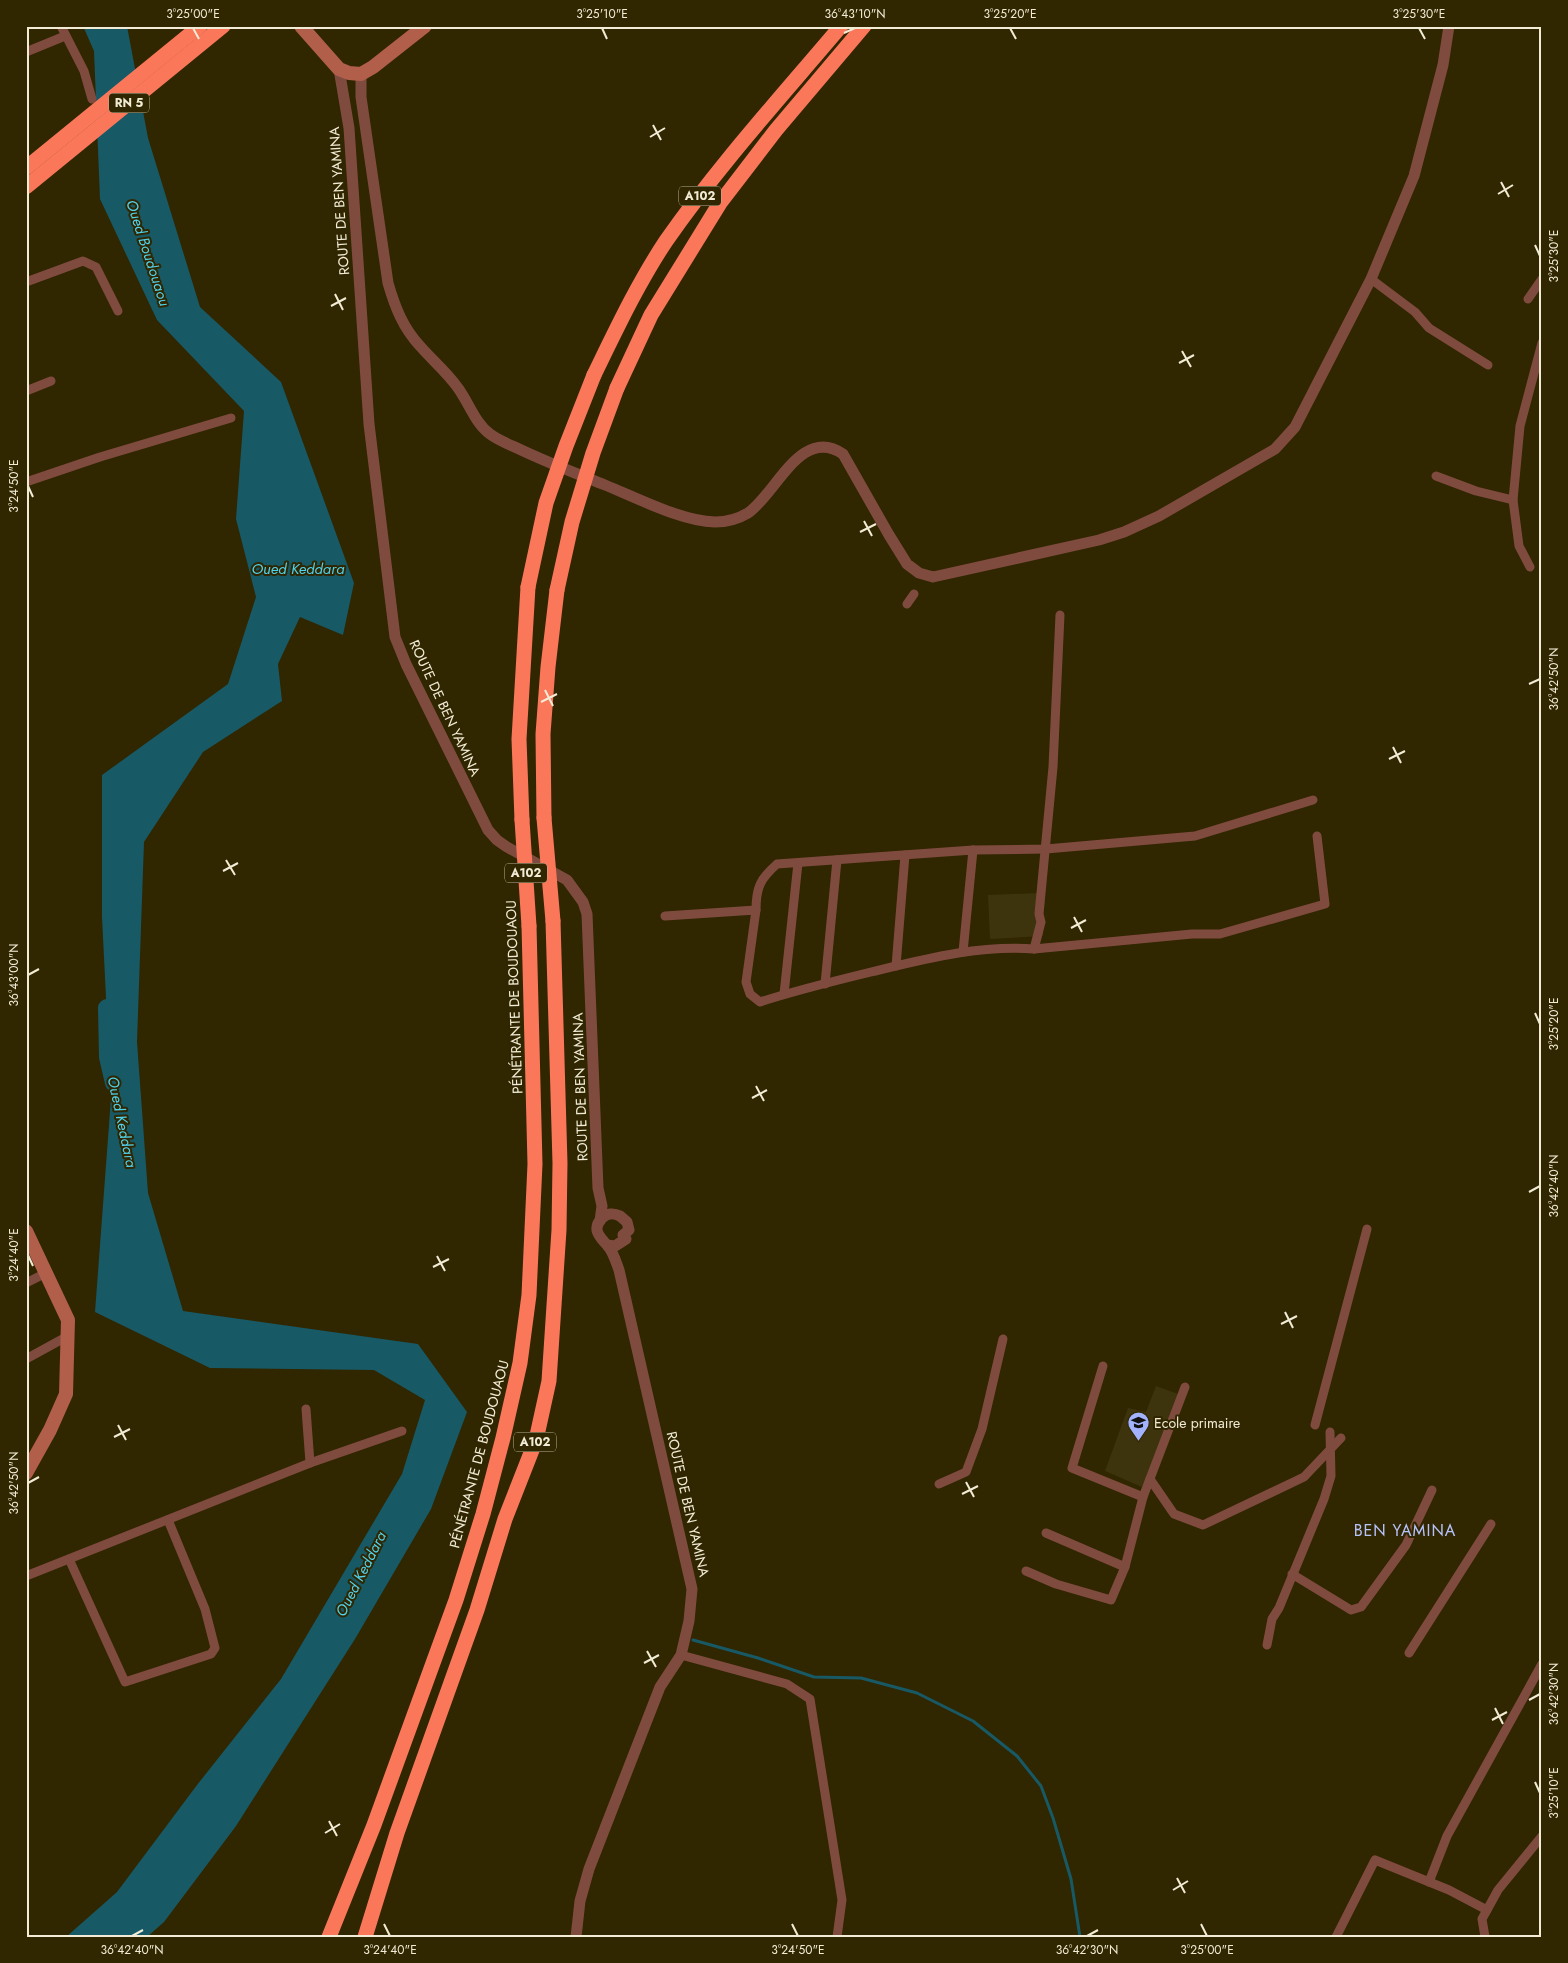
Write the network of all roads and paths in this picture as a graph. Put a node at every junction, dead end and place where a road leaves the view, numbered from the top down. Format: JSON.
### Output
{"nodes":[{"id":1,"x":61,"y":26,"type":"edge"},
{"id":2,"x":200,"y":26,"type":"edge"},
{"id":3,"x":223,"y":26,"type":"edge"},
{"id":4,"x":301,"y":26,"type":"edge"},
{"id":5,"x":425,"y":26,"type":"edge"},
{"id":6,"x":864,"y":26,"type":"edge"},
{"id":7,"x":1449,"y":26,"type":"edge"},
{"id":8,"x":837,"y":31,"type":"edge"},
{"id":9,"x":65,"y":36,"type":"junction"},
{"id":10,"x":26,"y":52,"type":"edge"},
{"id":11,"x":167,"y":61,"type":"junction"},
{"id":12,"x":339,"y":69,"type":"junction"},
{"id":13,"x":361,"y":74,"type":"junction"},
{"id":14,"x":92,"y":99,"type":"dead end"},
{"id":15,"x":26,"y":168,"type":"edge"},
{"id":16,"x":26,"y":187,"type":"edge"},
{"id":17,"x":1371,"y":279,"type":"junction"},
{"id":18,"x":1542,"y":279,"type":"edge"},
{"id":19,"x":26,"y":282,"type":"edge"},
{"id":20,"x":1528,"y":299,"type":"dead end"},
{"id":21,"x":118,"y":311,"type":"dead end"},
{"id":22,"x":1542,"y":343,"type":"edge"},
{"id":23,"x":1488,"y":365,"type":"dead end"},
{"id":24,"x":51,"y":381,"type":"dead end"},
{"id":25,"x":26,"y":391,"type":"edge"},
{"id":26,"x":231,"y":418,"type":"dead end"},
{"id":27,"x":1436,"y":476,"type":"dead end"},
{"id":28,"x":26,"y":482,"type":"edge"},
{"id":29,"x":1513,"y":500,"type":"junction"},
{"id":30,"x":1530,"y":567,"type":"dead end"},
{"id":31,"x":914,"y":594,"type":"dead end"},
{"id":32,"x":907,"y":604,"type":"dead end"},
{"id":33,"x":1060,"y":615,"type":"dead end"},
{"id":34,"x":1313,"y":800,"type":"dead end"},
{"id":35,"x":1317,"y":836,"type":"dead end"},
{"id":36,"x":1046,"y":849,"type":"junction"},
{"id":37,"x":972,"y":850,"type":"junction"},
{"id":38,"x":905,"y":855,"type":"junction"},
{"id":39,"x":837,"y":860,"type":"junction"},
{"id":40,"x":798,"y":863,"type":"junction"},
{"id":41,"x":756,"y":910,"type":"junction"},
{"id":42,"x":665,"y":916,"type":"dead end"},
{"id":43,"x":1034,"y":949,"type":"junction"},
{"id":44,"x":963,"y":952,"type":"junction"},
{"id":45,"x":896,"y":966,"type":"junction"},
{"id":46,"x":825,"y":984,"type":"junction"},
{"id":47,"x":784,"y":994,"type":"junction"},
{"id":48,"x":598,"y":1188,"type":"junction"},
{"id":49,"x":616,"y":1214,"type":"junction"},
{"id":50,"x":600,"y":1221,"type":"junction"},
{"id":51,"x":1367,"y":1229,"type":"dead end"},
{"id":52,"x":26,"y":1231,"type":"edge"},
{"id":53,"x":623,"y":1242,"type":"junction"},
{"id":54,"x":607,"y":1245,"type":"junction"},
{"id":55,"x":619,"y":1270,"type":"junction"},
{"id":56,"x":46,"y":1273,"type":"junction"},
{"id":57,"x":26,"y":1283,"type":"edge"},
{"id":58,"x":68,"y":1336,"type":"junction"},
{"id":59,"x":1003,"y":1338,"type":"dead end"},
{"id":60,"x":26,"y":1359,"type":"edge"},
{"id":61,"x":1103,"y":1366,"type":"dead end"},
{"id":62,"x":1186,"y":1387,"type":"dead end"},
{"id":63,"x":306,"y":1409,"type":"dead end"},
{"id":64,"x":1315,"y":1425,"type":"dead end"},
{"id":65,"x":402,"y":1431,"type":"dead end"},
{"id":66,"x":1330,"y":1432,"type":"dead end"},
{"id":67,"x":1340,"y":1438,"type":"dead end"},
{"id":68,"x":1329,"y":1451,"type":"junction"},
{"id":69,"x":310,"y":1463,"type":"junction"},
{"id":70,"x":26,"y":1473,"type":"edge"},
{"id":71,"x":1150,"y":1479,"type":"junction"},
{"id":72,"x":939,"y":1484,"type":"dead end"},
{"id":73,"x":1432,"y":1490,"type":"dead end"},
{"id":74,"x":1143,"y":1497,"type":"junction"},
{"id":75,"x":168,"y":1520,"type":"junction"},
{"id":76,"x":1491,"y":1524,"type":"dead end"},
{"id":77,"x":1046,"y":1533,"type":"dead end"},
{"id":78,"x":70,"y":1559,"type":"junction"},
{"id":79,"x":1125,"y":1567,"type":"junction"},
{"id":80,"x":1026,"y":1571,"type":"dead end"},
{"id":81,"x":1292,"y":1574,"type":"junction"},
{"id":82,"x":26,"y":1576,"type":"edge"},
{"id":83,"x":1267,"y":1645,"type":"dead end"},
{"id":84,"x":1409,"y":1653,"type":"dead end"},
{"id":85,"x":681,"y":1655,"type":"junction"},
{"id":86,"x":1542,"y":1664,"type":"edge"},
{"id":87,"x":1542,"y":1836,"type":"edge"},
{"id":88,"x":1428,"y":1882,"type":"junction"},
{"id":89,"x":1487,"y":1910,"type":"junction"},
{"id":90,"x":329,"y":1937,"type":"edge"},
{"id":91,"x":365,"y":1937,"type":"edge"},
{"id":92,"x":576,"y":1937,"type":"edge"},
{"id":93,"x":837,"y":1937,"type":"edge"},
{"id":94,"x":1336,"y":1937,"type":"edge"},
{"id":95,"x":1485,"y":1937,"type":"edge"}],
"edges":[{"from":1,"to":9,"type":"street"},
{"from":2,"to":11,"type":"highway","number":"RN 5"},
{"from":3,"to":11,"type":"highway","number":"RN 5"},
{"from":4,"to":12,"type":"main road"},
{"from":5,"to":13,"type":"main road"},
{"from":6,"to":91,"type":"highway","number":"A102","bridge":true},
{"from":7,"to":17,"type":"street"},
{"from":8,"to":90,"type":"highway","name":"PÉNÉTRANTE DE BOUDOUAOU","number":"A102","bridge":true},
{"from":9,"to":10,"type":"street"},
{"from":9,"to":14,"type":"street"},
{"from":11,"to":15,"type":"highway","number":"RN 5"},
{"from":11,"to":16,"type":"highway","number":"RN 5"},
{"from":12,"to":13,"type":"main road"},
{"from":12,"to":48,"type":"street","name":"ROUTE DE BEN YAMINA"},
{"from":13,"to":17,"type":"street"},
{"from":17,"to":23,"type":"street"},
{"from":18,"to":20,"type":"street"},
{"from":19,"to":21,"type":"street"},
{"from":22,"to":29,"type":"street"},
{"from":24,"to":25,"type":"street"},
{"from":26,"to":28,"type":"street"},
{"from":27,"to":29,"type":"street"},
{"from":29,"to":30,"type":"street"},
{"from":31,"to":32,"type":"street"},
{"from":33,"to":36,"type":"street"},
{"from":34,"to":36,"type":"street"},
{"from":35,"to":43,"type":"street"},
{"from":36,"to":37,"type":"street"},
{"from":36,"to":43,"type":"street"},
{"from":37,"to":38,"type":"street"},
{"from":37,"to":44,"type":"street"},
{"from":38,"to":39,"type":"street"},
{"from":38,"to":45,"type":"street"},
{"from":39,"to":40,"type":"street"},
{"from":39,"to":46,"type":"street"},
{"from":40,"to":41,"type":"street"},
{"from":40,"to":47,"type":"street"},
{"from":41,"to":42,"type":"street"},
{"from":41,"to":47,"type":"street"},
{"from":43,"to":44,"type":"street"},
{"from":44,"to":45,"type":"street"},
{"from":45,"to":46,"type":"street"},
{"from":46,"to":47,"type":"street"},
{"from":48,"to":49,"type":"street"},
{"from":48,"to":50,"type":"street","name":"ROUTE DE BEN YAMINA"},
{"from":49,"to":50,"type":"street"},
{"from":49,"to":53,"type":"street"},
{"from":50,"to":54,"type":"street"},
{"from":51,"to":64,"type":"street"},
{"from":52,"to":56,"type":"main road"},
{"from":53,"to":54,"type":"street"},
{"from":53,"to":55,"type":"street","name":"ROUTE DE BEN YAMINA"},
{"from":54,"to":55,"type":"street","name":"ROUTE DE BEN YAMINA"},
{"from":55,"to":85,"type":"street","name":"ROUTE DE BEN YAMINA"},
{"from":56,"to":57,"type":"street"},
{"from":56,"to":58,"type":"main road"},
{"from":58,"to":60,"type":"street"},
{"from":58,"to":70,"type":"main road"},
{"from":59,"to":72,"type":"street"},
{"from":61,"to":74,"type":"street"},
{"from":62,"to":71,"type":"street"},
{"from":63,"to":69,"type":"street"},
{"from":65,"to":69,"type":"street"},
{"from":66,"to":68,"type":"street"},
{"from":67,"to":68,"type":"street"},
{"from":68,"to":71,"type":"street"},
{"from":68,"to":81,"type":"street"},
{"from":69,"to":75,"type":"street"},
{"from":71,"to":74,"type":"street"},
{"from":73,"to":81,"type":"street"},
{"from":74,"to":79,"type":"street"},
{"from":75,"to":78,"type":"street"},
{"from":75,"to":78,"type":"street"},
{"from":76,"to":84,"type":"street"},
{"from":77,"to":79,"type":"street"},
{"from":78,"to":82,"type":"street"},
{"from":79,"to":80,"type":"street"},
{"from":81,"to":83,"type":"street"},
{"from":85,"to":92,"type":"street","name":"ROUTE DE BEN YAMINA"},
{"from":85,"to":93,"type":"street"},
{"from":86,"to":88,"type":"street"},
{"from":87,"to":89,"type":"street"},
{"from":88,"to":89,"type":"street"},
{"from":88,"to":94,"type":"street"},
{"from":89,"to":95,"type":"street"}]}
